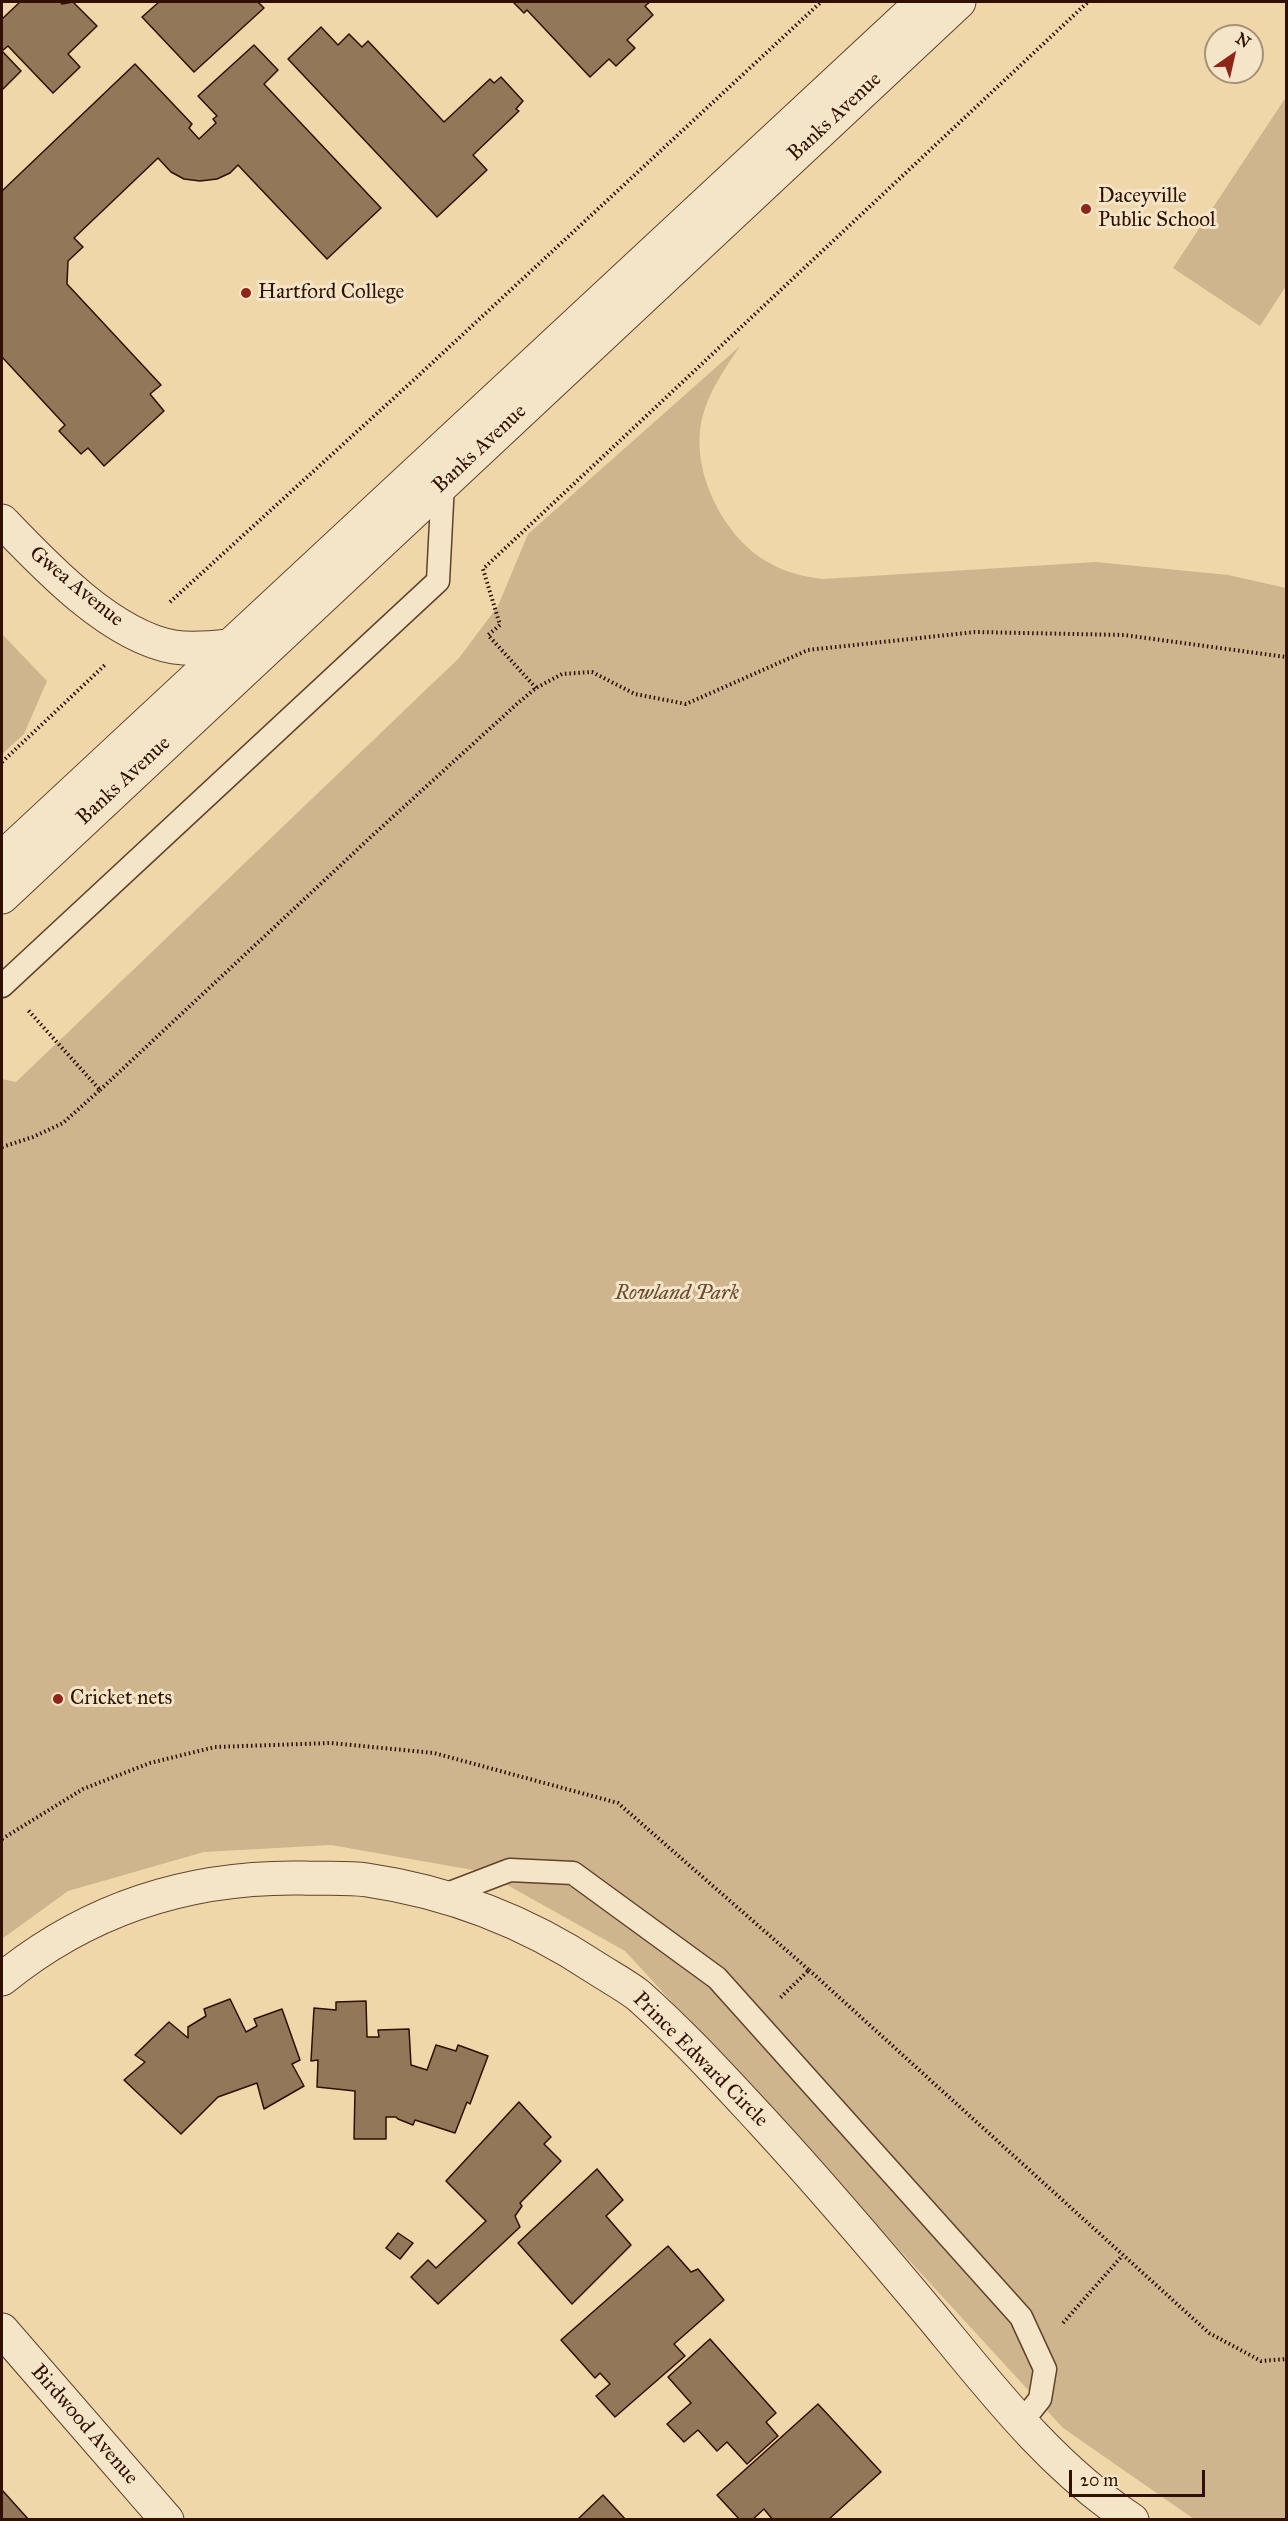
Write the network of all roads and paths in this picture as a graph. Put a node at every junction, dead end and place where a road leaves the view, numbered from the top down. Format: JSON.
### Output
{"nodes":[{"id":1,"x":820,"y":2,"type":"edge"},
{"id":2,"x":922,"y":2,"type":"edge"},
{"id":3,"x":959,"y":2,"type":"edge"},
{"id":4,"x":1088,"y":2,"type":"edge"},
{"id":5,"x":443,"y":483,"type":"junction"},
{"id":6,"x":2,"y":521,"type":"edge"},
{"id":7,"x":167,"y":605,"type":"dead end"},
{"id":8,"x":229,"y":646,"type":"junction"},
{"id":9,"x":1287,"y":657,"type":"edge"},
{"id":10,"x":108,"y":661,"type":"dead end"},
{"id":11,"x":536,"y":688,"type":"junction"},
{"id":12,"x":2,"y":762,"type":"edge"},
{"id":13,"x":2,"y":858,"type":"edge"},
{"id":14,"x":2,"y":897,"type":"edge"},
{"id":15,"x":3,"y":985,"type":"edge"},
{"id":16,"x":100,"y":1090,"type":"junction"},
{"id":17,"x":2,"y":1148,"type":"edge"},
{"id":18,"x":2,"y":1839,"type":"edge"},
{"id":19,"x":442,"y":1896,"type":"junction"},
{"id":20,"x":809,"y":1970,"type":"junction"},
{"id":21,"x":2,"y":1979,"type":"edge"},
{"id":22,"x":755,"y":2022,"type":"junction"},
{"id":23,"x":1122,"y":2256,"type":"junction"},
{"id":24,"x":2,"y":2330,"type":"edge"},
{"id":25,"x":1037,"y":2352,"type":"junction"},
{"id":26,"x":1287,"y":2359,"type":"edge"},
{"id":27,"x":1020,"y":2424,"type":"junction"},
{"id":28,"x":167,"y":2520,"type":"edge"},
{"id":29,"x":1132,"y":2520,"type":"edge"}],
"edges":[{"from":1,"to":7,"type":"path"},
{"from":2,"to":8,"type":"street","name":"Banks Avenue"},
{"from":3,"to":5,"type":"street","name":"Banks Avenue"},
{"from":4,"to":11,"type":"path"},
{"from":5,"to":14,"type":"street","name":"Banks Avenue"},
{"from":5,"to":15,"type":"lane"},
{"from":6,"to":8,"type":"street","name":"Gwea Avenue"},
{"from":8,"to":13,"type":"street","name":"Banks Avenue"},
{"from":9,"to":11,"type":"path"},
{"from":10,"to":12,"type":"path"},
{"from":11,"to":16,"type":"path"},
{"from":15,"to":16,"type":"path"},
{"from":16,"to":17,"type":"path"},
{"from":18,"to":20,"type":"path"},
{"from":19,"to":21,"type":"street","name":"Prince Edward Circle"},
{"from":19,"to":22,"type":"lane"},
{"from":19,"to":27,"type":"street","name":"Prince Edward Circle"},
{"from":20,"to":22,"type":"path"},
{"from":20,"to":23,"type":"path"},
{"from":22,"to":25,"type":"lane"},
{"from":23,"to":25,"type":"path"},
{"from":23,"to":26,"type":"path"},
{"from":24,"to":28,"type":"street","name":"Birdwood Avenue"},
{"from":25,"to":27,"type":"lane"},
{"from":27,"to":29,"type":"street","name":"Prince Edward Circle"}]}
